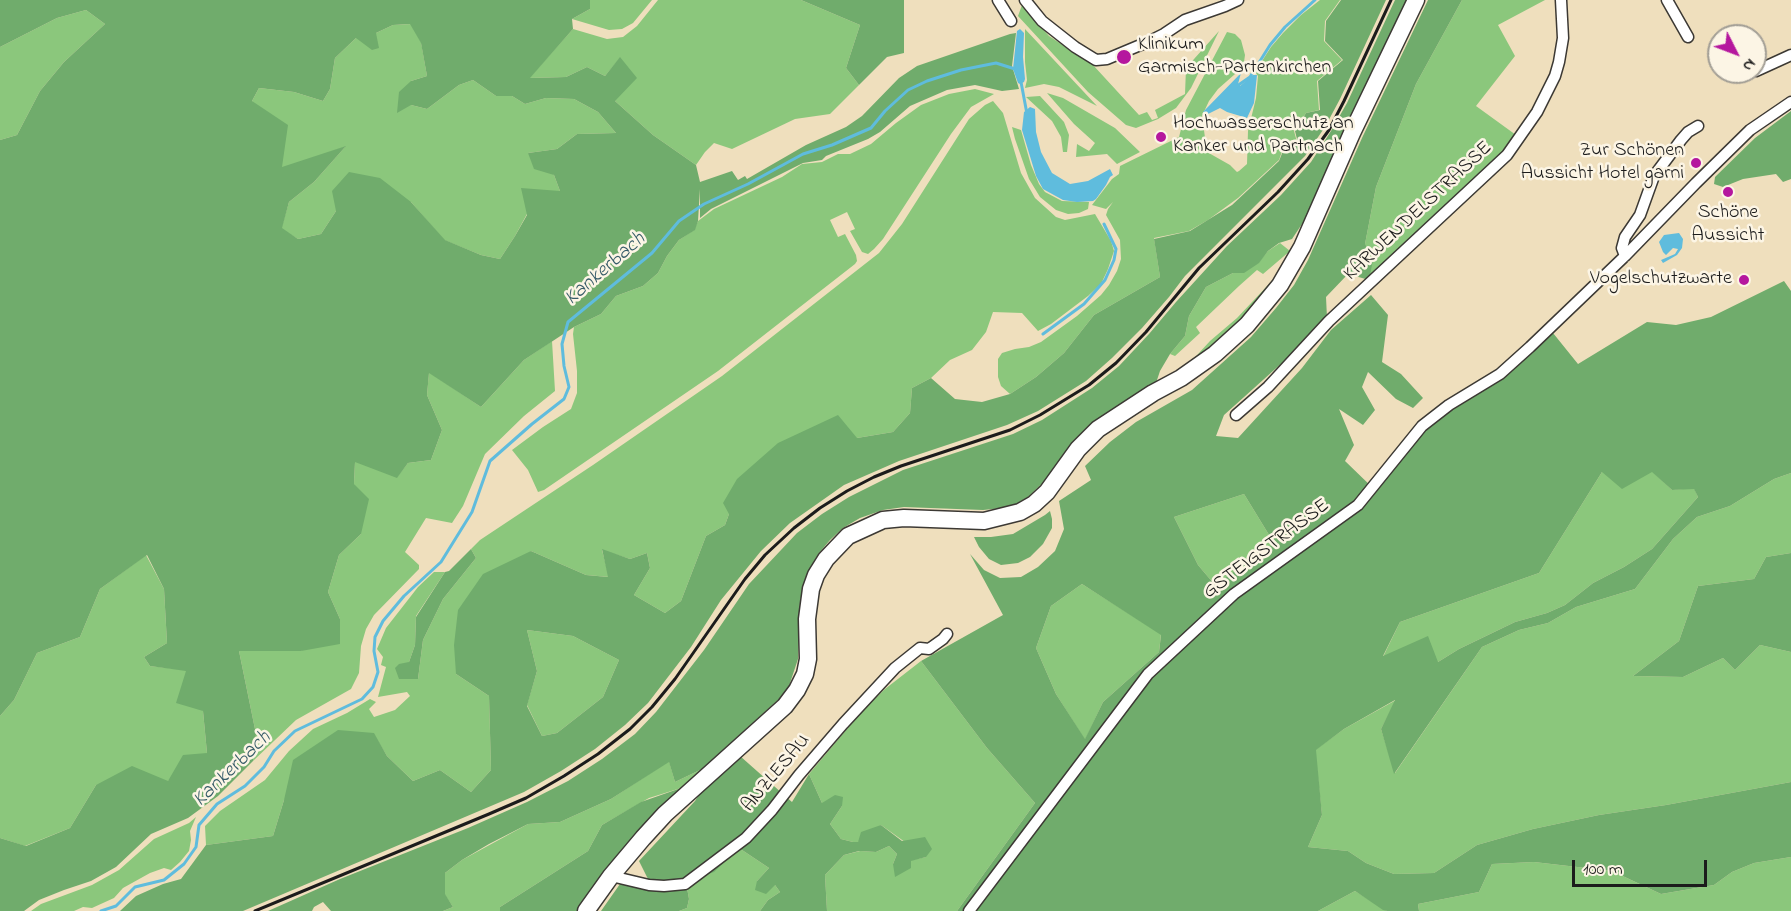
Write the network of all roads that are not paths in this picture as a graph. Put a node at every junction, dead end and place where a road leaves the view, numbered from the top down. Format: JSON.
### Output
{"nodes":[{"id":1,"x":998,"y":0,"type":"edge"},
{"id":2,"x":1025,"y":0,"type":"edge"},
{"id":3,"x":1238,"y":0,"type":"edge"},
{"id":4,"x":1416,"y":0,"type":"edge"},
{"id":5,"x":1561,"y":0,"type":"edge"},
{"id":6,"x":1667,"y":0,"type":"edge"},
{"id":7,"x":1011,"y":21,"type":"dead end"},
{"id":8,"x":1688,"y":37,"type":"dead end"},
{"id":9,"x":1791,"y":55,"type":"edge"},
{"id":10,"x":1767,"y":66,"type":"edge"},
{"id":11,"x":1791,"y":102,"type":"edge"},
{"id":12,"x":1698,"y":126,"type":"dead end"},
{"id":13,"x":1625,"y":256,"type":"junction"},
{"id":14,"x":1236,"y":415,"type":"dead end"},
{"id":15,"x":946,"y":634,"type":"dead end"},
{"id":16,"x":611,"y":876,"type":"junction"},
{"id":17,"x":586,"y":911,"type":"edge"},
{"id":18,"x":969,"y":911,"type":"edge"}],
"edges":[{"from":1,"to":7,"type":"street"},
{"from":2,"to":3,"type":"street"},
{"from":4,"to":16,"type":"main road"},
{"from":5,"to":14,"type":"street","name":"KARWENDELSTRASSE"},
{"from":6,"to":8,"type":"street"},
{"from":9,"to":10,"type":"street"},
{"from":11,"to":13,"type":"street","name":"GSTEIGSTRASSE"},
{"from":12,"to":13,"type":"street"},
{"from":13,"to":18,"type":"street","name":"GSTEIGSTRASSE"},
{"from":15,"to":16,"type":"street","name":"ANZLESAU"},
{"from":16,"to":17,"type":"main road"}]}
